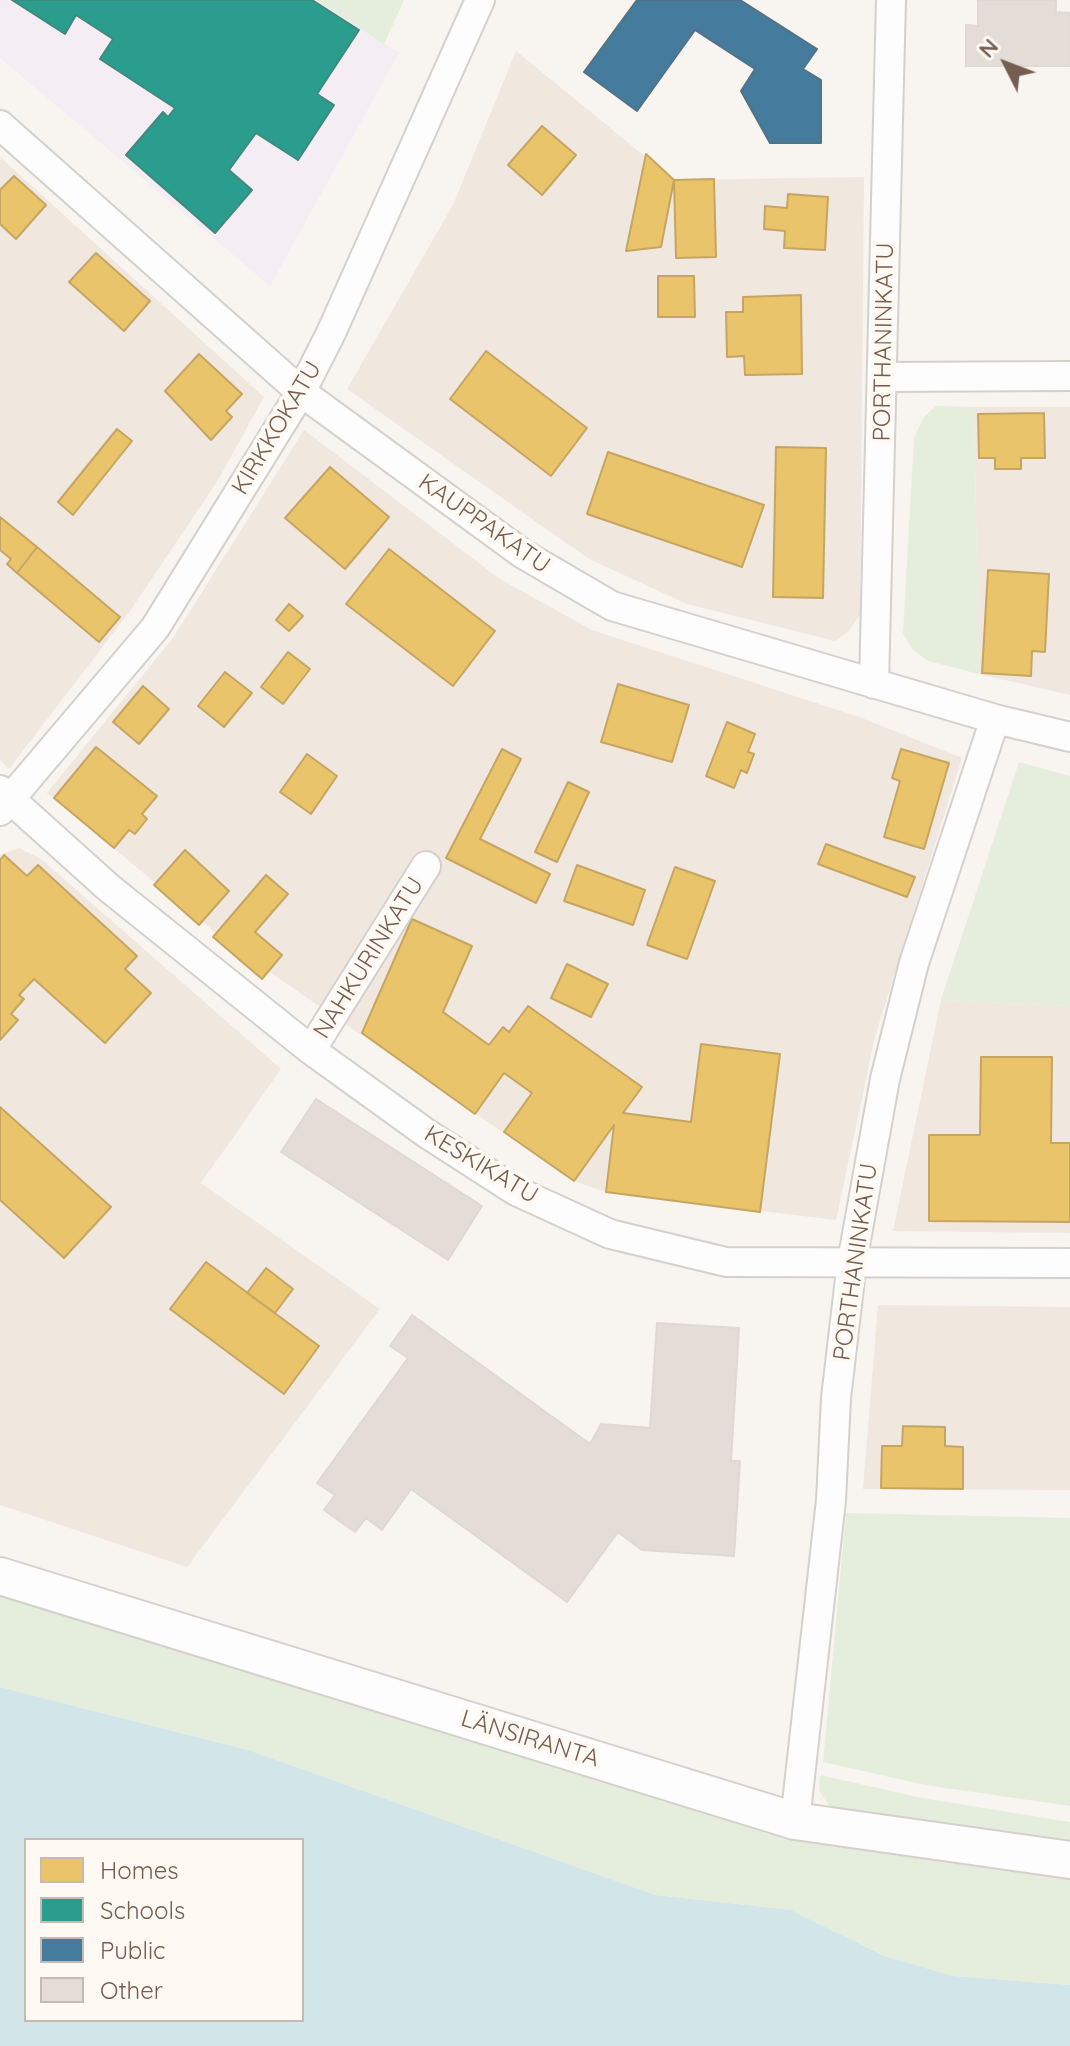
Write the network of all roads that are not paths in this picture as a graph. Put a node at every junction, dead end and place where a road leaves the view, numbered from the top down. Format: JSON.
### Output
{"nodes":[{"id":1,"x":480,"y":0,"type":"edge"},
{"id":2,"x":891,"y":0,"type":"edge"},
{"id":3,"x":0,"y":125,"type":"edge"},
{"id":4,"x":1070,"y":376,"type":"edge"},
{"id":5,"x":883,"y":377,"type":"junction"},
{"id":6,"x":301,"y":392,"type":"junction"},
{"id":7,"x":874,"y":684,"type":"junction"},
{"id":8,"x":995,"y":719,"type":"junction"},
{"id":9,"x":1070,"y":737,"type":"edge"},
{"id":10,"x":4,"y":800,"type":"edge"},
{"id":11,"x":426,"y":866,"type":"dead end"},
{"id":12,"x":311,"y":1050,"type":"junction"},
{"id":13,"x":852,"y":1262,"type":"junction"},
{"id":14,"x":1070,"y":1263,"type":"edge"},
{"id":15,"x":0,"y":1576,"type":"edge"},
{"id":16,"x":795,"y":1821,"type":"junction"},
{"id":17,"x":1070,"y":1860,"type":"edge"}],
"edges":[{"from":1,"to":6,"type":"street","name":"KIRKKOKATU"},
{"from":2,"to":5,"type":"street","name":"PORTHANINKATU"},
{"from":3,"to":6,"type":"street","name":"KAUPPAKATU"},
{"from":4,"to":5,"type":"street"},
{"from":5,"to":7,"type":"street","name":"PORTHANINKATU"},
{"from":6,"to":7,"type":"street","name":"KAUPPAKATU"},
{"from":6,"to":10,"type":"street","name":"KIRKKOKATU"},
{"from":7,"to":8,"type":"street","name":"KAUPPAKATU"},
{"from":8,"to":9,"type":"street","name":"KAUPPAKATU"},
{"from":8,"to":13,"type":"street","name":"PORTHANINKATU"},
{"from":10,"to":12,"type":"street","name":"KESKIKATU"},
{"from":11,"to":12,"type":"street","name":"NAHKURINKATU"},
{"from":12,"to":13,"type":"street","name":"KESKIKATU"},
{"from":13,"to":14,"type":"street","name":"KESKIKATU"},
{"from":13,"to":16,"type":"street","name":"PORTHANINKATU"},
{"from":15,"to":16,"type":"street","name":"LÄNSIRANTA"},
{"from":16,"to":17,"type":"street","name":"LÄNSIRANTA"}]}
